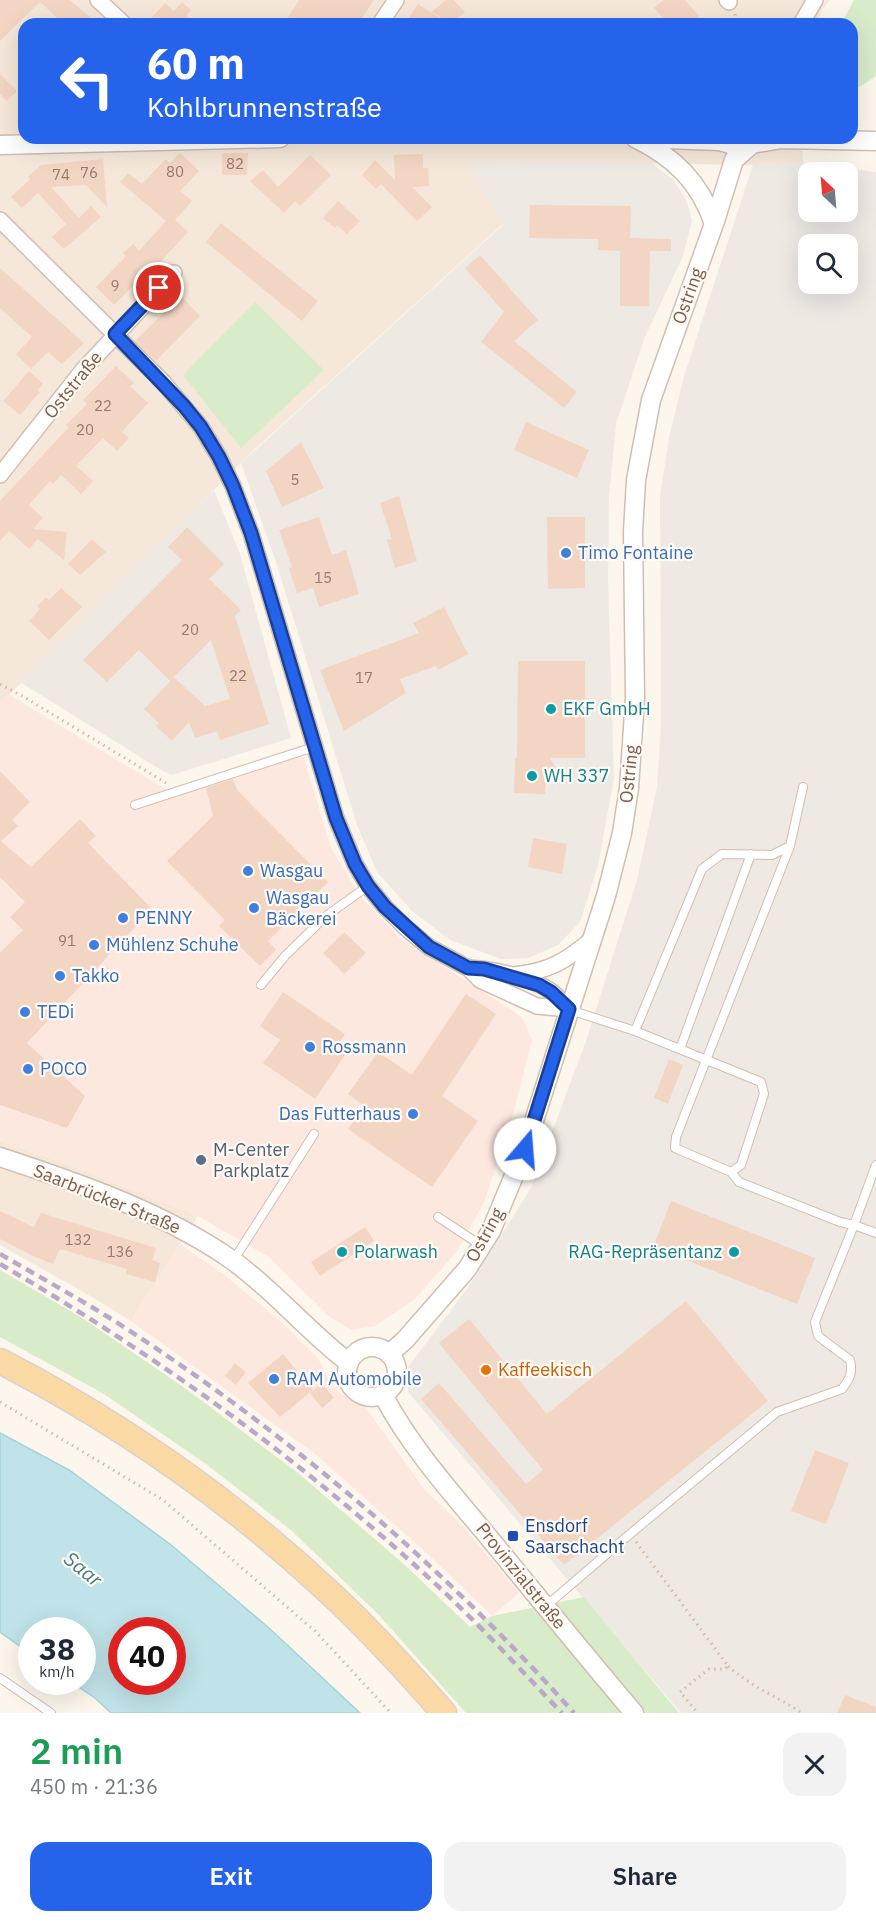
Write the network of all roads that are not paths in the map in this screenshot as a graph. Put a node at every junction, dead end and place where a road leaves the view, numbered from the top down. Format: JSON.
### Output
{"nodes":[{"id":1,"x":98,"y":0,"type":"edge"},
{"id":2,"x":396,"y":0,"type":"edge"},
{"id":3,"x":815,"y":0,"type":"edge"},
{"id":4,"x":118,"y":18,"type":"edge"},
{"id":5,"x":384,"y":18,"type":"edge"},
{"id":6,"x":804,"y":18,"type":"edge"},
{"id":7,"x":858,"y":140,"type":"edge"},
{"id":8,"x":876,"y":141,"type":"edge"},
{"id":9,"x":38,"y":144,"type":"edge"},
{"id":10,"x":648,"y":144,"type":"edge"},
{"id":11,"x":731,"y":144,"type":"edge"},
{"id":12,"x":752,"y":144,"type":"edge"},
{"id":13,"x":0,"y":145,"type":"edge"},
{"id":14,"x":741,"y":153,"type":"junction"},
{"id":15,"x":0,"y":220,"type":"edge"},
{"id":16,"x":714,"y":224,"type":"junction"},
{"id":17,"x":174,"y":273,"type":"dead end"},
{"id":18,"x":115,"y":334,"type":"junction"},
{"id":19,"x":0,"y":475,"type":"edge"},
{"id":20,"x":314,"y":747,"type":"junction"},
{"id":21,"x":803,"y":787,"type":"dead end"},
{"id":22,"x":135,"y":805,"type":"dead end"},
{"id":23,"x":790,"y":846,"type":"junction"},
{"id":24,"x":751,"y":854,"type":"junction"},
{"id":25,"x":368,"y":886,"type":"junction"},
{"id":26,"x":592,"y":939,"type":"junction"},
{"id":27,"x":468,"y":968,"type":"junction"},
{"id":28,"x":508,"y":975,"type":"junction"},
{"id":29,"x":261,"y":985,"type":"dead end"},
{"id":30,"x":569,"y":1009,"type":"junction"},
{"id":31,"x":635,"y":1031,"type":"junction"},
{"id":32,"x":680,"y":1049,"type":"junction"},
{"id":33,"x":706,"y":1061,"type":"junction"},
{"id":34,"x":315,"y":1134,"type":"dead end"},
{"id":35,"x":0,"y":1157,"type":"edge"},
{"id":36,"x":876,"y":1165,"type":"edge"},
{"id":37,"x":731,"y":1172,"type":"junction"},
{"id":38,"x":438,"y":1216,"type":"dead end"},
{"id":39,"x":854,"y":1225,"type":"junction"},
{"id":40,"x":876,"y":1233,"type":"edge"},
{"id":41,"x":482,"y":1246,"type":"junction"},
{"id":42,"x":233,"y":1261,"type":"junction"},
{"id":43,"x":389,"y":1354,"type":"junction"},
{"id":44,"x":0,"y":1361,"type":"edge"},
{"id":45,"x":348,"y":1362,"type":"junction"},
{"id":46,"x":383,"y":1395,"type":"junction"},
{"id":47,"x":545,"y":1607,"type":"junction"},
{"id":48,"x":0,"y":1678,"type":"edge"},
{"id":49,"x":51,"y":1713,"type":"edge"},
{"id":50,"x":444,"y":1713,"type":"edge"},
{"id":51,"x":634,"y":1713,"type":"edge"}],
"edges":[{"from":1,"to":4,"type":"street"},
{"from":2,"to":5,"type":"street"},
{"from":3,"to":6,"type":"street"},
{"from":7,"to":8,"type":"street"},
{"from":9,"to":13,"type":"street"},
{"from":10,"to":16,"type":"street"},
{"from":11,"to":14,"type":"street"},
{"from":12,"to":14,"type":"street"},
{"from":14,"to":16,"type":"street","name":"Ostring"},
{"from":15,"to":18,"type":"street"},
{"from":16,"to":26,"type":"street","name":"Ostring"},
{"from":17,"to":18,"type":"street","name":"Oststraße"},
{"from":18,"to":19,"type":"street","name":"Oststraße"},
{"from":18,"to":20,"type":"street"},
{"from":20,"to":22,"type":"lane"},
{"from":20,"to":25,"type":"street"},
{"from":21,"to":23,"type":"lane"},
{"from":23,"to":24,"type":"lane"},
{"from":23,"to":33,"type":"lane"},
{"from":24,"to":31,"type":"lane"},
{"from":24,"to":32,"type":"lane"},
{"from":25,"to":27,"type":"street"},
{"from":25,"to":29,"type":"lane"},
{"from":26,"to":28,"type":"street"},
{"from":26,"to":30,"type":"street","name":"Ostring"},
{"from":27,"to":28,"type":"street"},
{"from":27,"to":30,"type":"street"},
{"from":28,"to":30,"type":"street"},
{"from":30,"to":31,"type":"lane"},
{"from":30,"to":41,"type":"street","name":"Ostring"},
{"from":31,"to":32,"type":"lane"},
{"from":32,"to":33,"type":"lane"},
{"from":33,"to":37,"type":"lane"},
{"from":33,"to":37,"type":"lane"},
{"from":34,"to":42,"type":"lane"},
{"from":35,"to":42,"type":"street","name":"Saarbrücker Straße"},
{"from":36,"to":39,"type":"lane"},
{"from":37,"to":39,"type":"lane"},
{"from":38,"to":41,"type":"lane"},
{"from":39,"to":40,"type":"lane"},
{"from":39,"to":47,"type":"lane"},
{"from":41,"to":43,"type":"street","name":"Ostring"},
{"from":42,"to":45,"type":"street","name":"Saarbrücker Straße"},
{"from":43,"to":45,"type":"street"},
{"from":43,"to":46,"type":"street"},
{"from":44,"to":50,"type":"main road"},
{"from":45,"to":46,"type":"street"},
{"from":46,"to":47,"type":"street","name":"Provinzialstraße"},
{"from":47,"to":51,"type":"street","name":"Provinzialstraße"},
{"from":48,"to":49,"type":"lane"}]}
